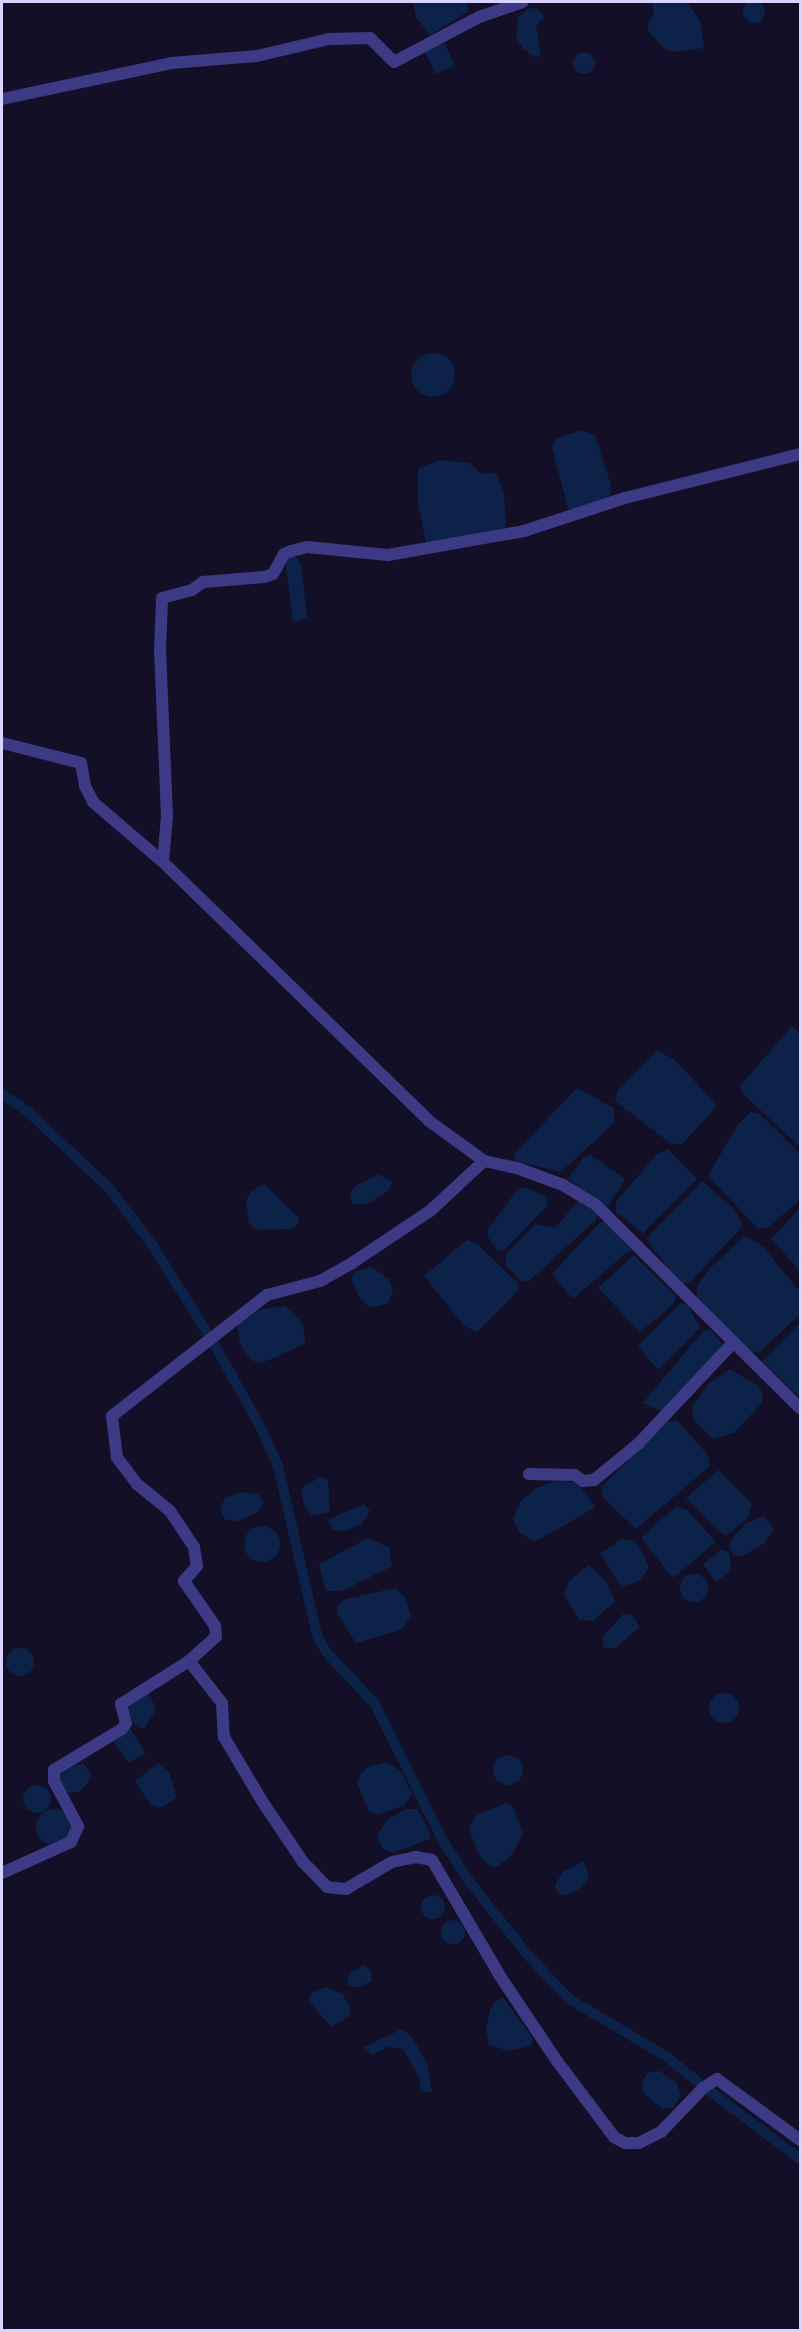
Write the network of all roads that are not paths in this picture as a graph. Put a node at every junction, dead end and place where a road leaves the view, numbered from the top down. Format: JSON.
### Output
{"nodes":[{"id":1,"x":523,"y":2,"type":"edge"},
{"id":2,"x":2,"y":99,"type":"edge"},
{"id":3,"x":801,"y":454,"type":"edge"},
{"id":4,"x":2,"y":743,"type":"edge"},
{"id":5,"x":163,"y":862,"type":"junction"},
{"id":6,"x":484,"y":1161,"type":"junction"},
{"id":7,"x":732,"y":1344,"type":"junction"},
{"id":8,"x":801,"y":1408,"type":"edge"},
{"id":9,"x":530,"y":1474,"type":"dead end"},
{"id":10,"x":189,"y":1661,"type":"junction"},
{"id":11,"x":2,"y":1873,"type":"edge"},
{"id":12,"x":801,"y":2140,"type":"edge"}],
"edges":[{"from":1,"to":2,"type":"street"},
{"from":3,"to":5,"type":"street"},
{"from":4,"to":5,"type":"street"},
{"from":5,"to":6,"type":"street"},
{"from":6,"to":7,"type":"street"},
{"from":6,"to":10,"type":"street"},
{"from":7,"to":8,"type":"street"},
{"from":7,"to":9,"type":"street"},
{"from":10,"to":11,"type":"street"},
{"from":10,"to":12,"type":"street"}]}
